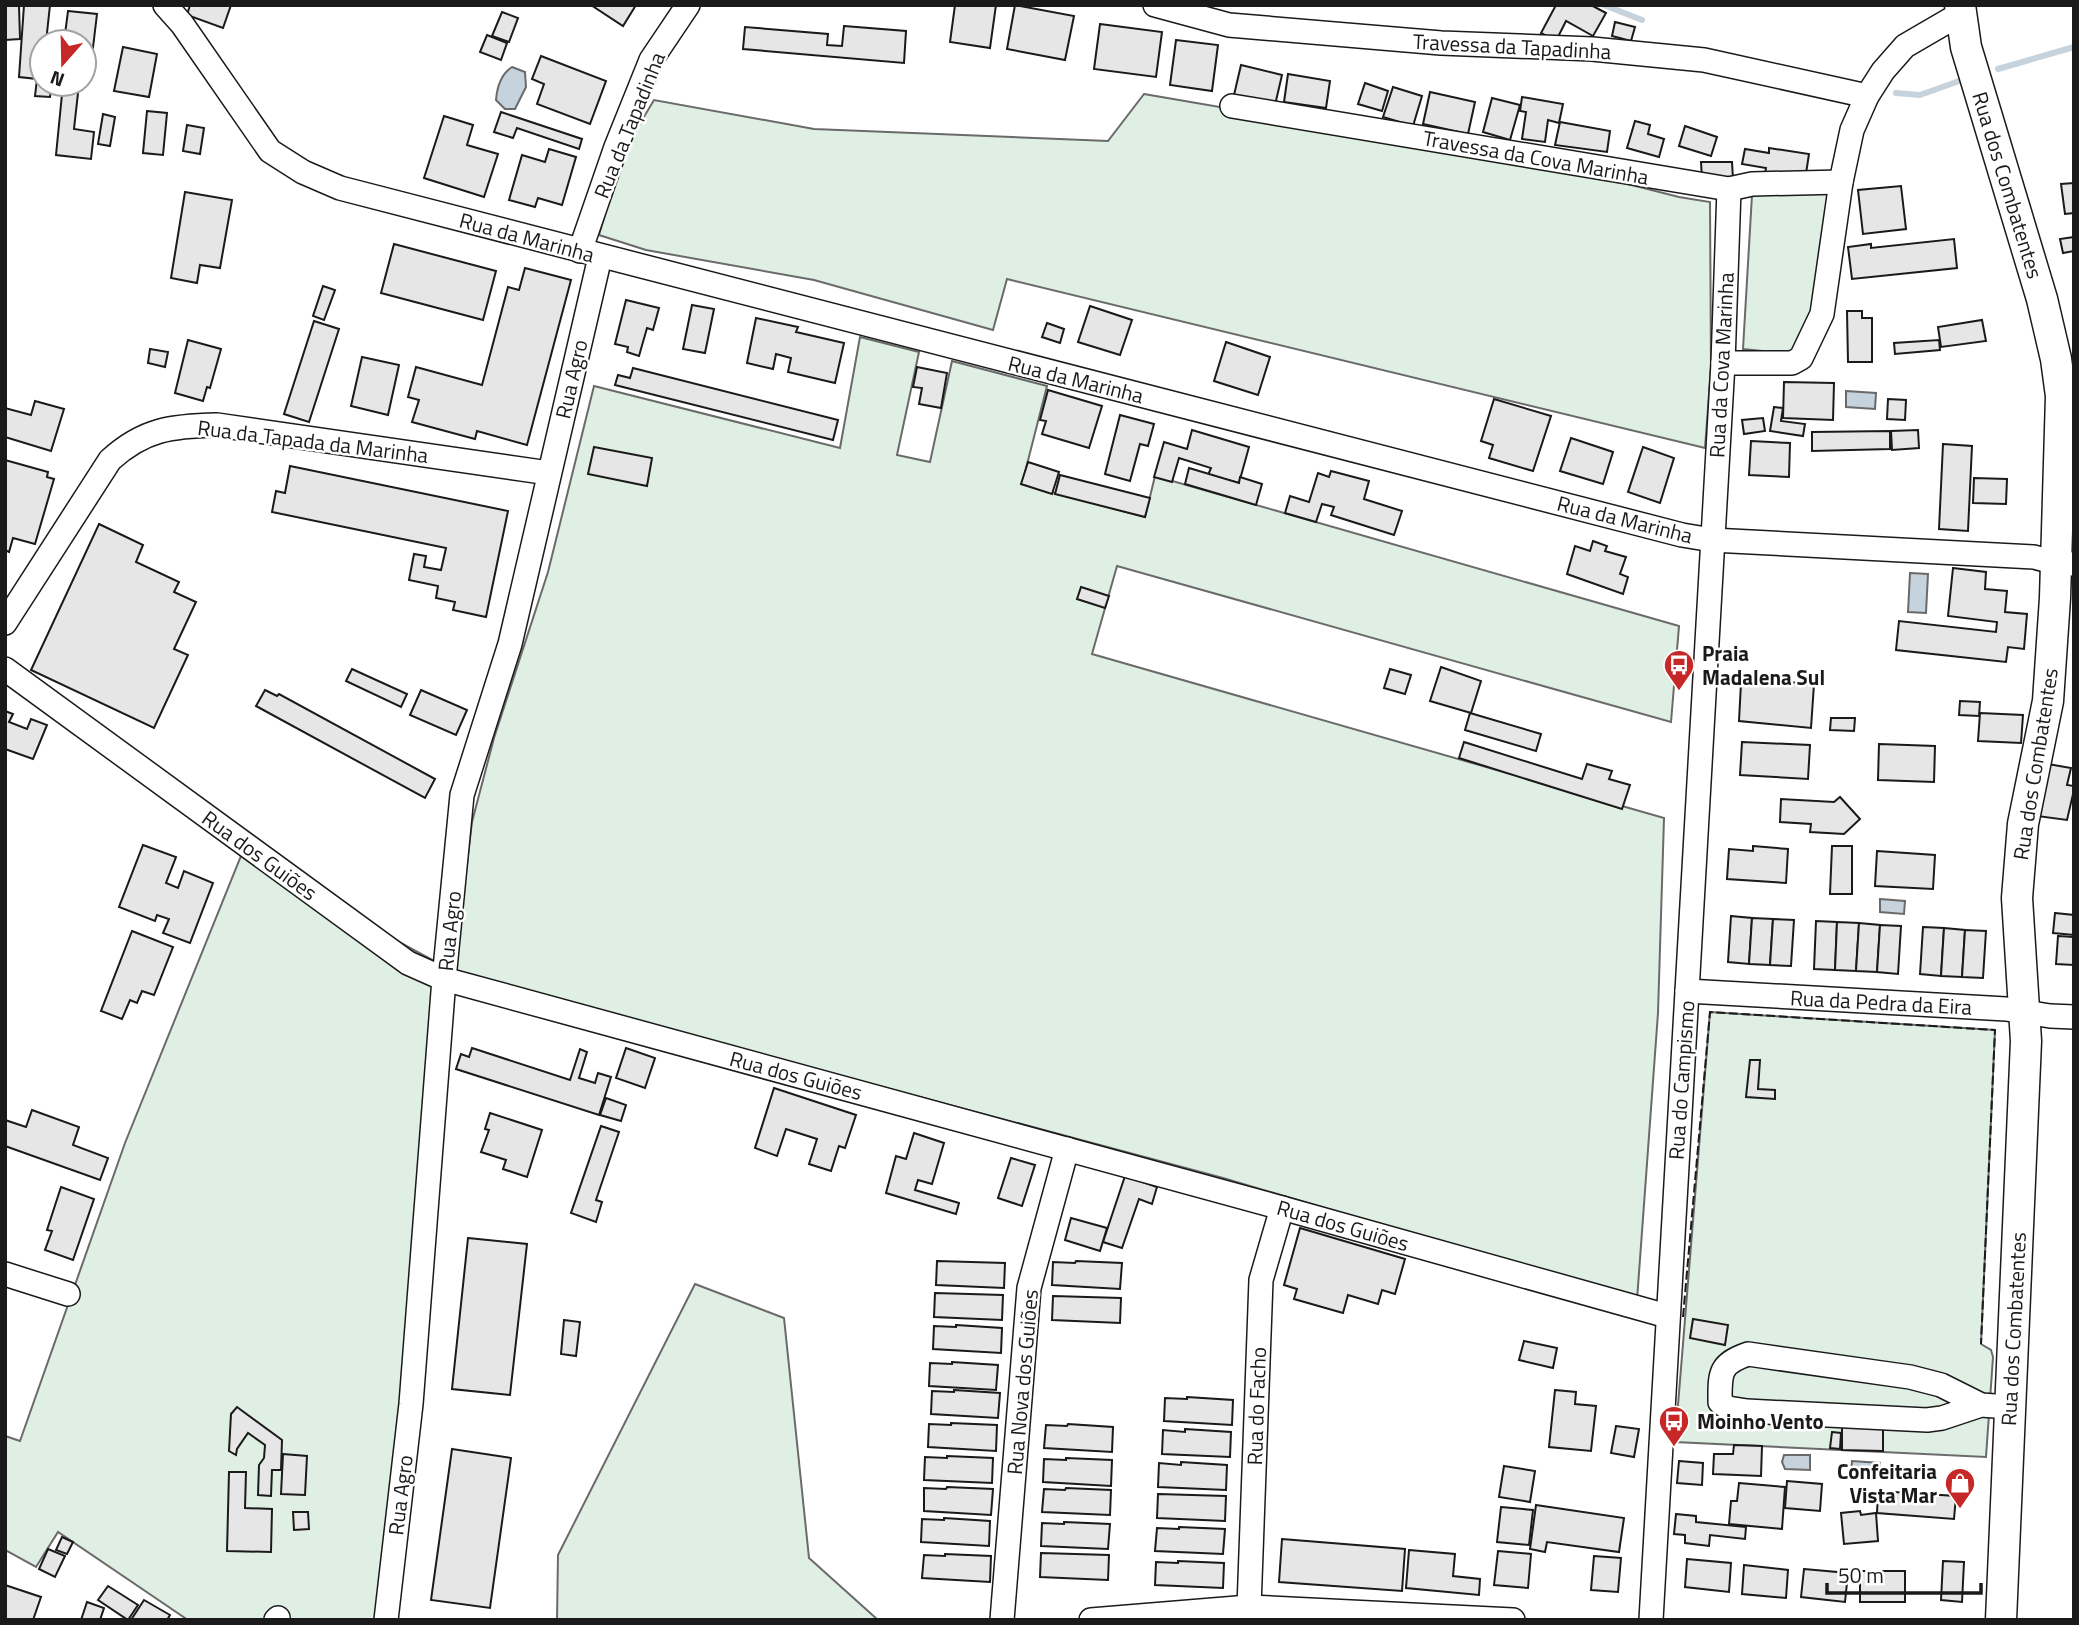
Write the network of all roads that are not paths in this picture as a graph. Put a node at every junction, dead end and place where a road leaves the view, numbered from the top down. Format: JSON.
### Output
{"nodes":[{"id":1,"x":165,"y":5,"type":"edge"},
{"id":2,"x":688,"y":5,"type":"edge"},
{"id":3,"x":1155,"y":5,"type":"edge"},
{"id":4,"x":1960,"y":10,"type":"edge"},
{"id":5,"x":1867,"y":96,"type":"junction"},
{"id":6,"x":1232,"y":106,"type":"dead end"},
{"id":7,"x":1841,"y":182,"type":"junction"},
{"id":8,"x":1729,"y":189,"type":"junction"},
{"id":9,"x":590,"y":254,"type":"junction"},
{"id":10,"x":1723,"y":363,"type":"junction"},
{"id":11,"x":549,"y":473,"type":"junction"},
{"id":12,"x":1712,"y":540,"type":"junction"},
{"id":13,"x":2065,"y":563,"type":"edge"},
{"id":14,"x":5,"y":623,"type":"edge"},
{"id":15,"x":5,"y":670,"type":"edge"},
{"id":16,"x":444,"y":979,"type":"junction"},
{"id":17,"x":1687,"y":991,"type":"junction"},
{"id":18,"x":2026,"y":1012,"type":"junction"},
{"id":19,"x":2074,"y":1017,"type":"edge"},
{"id":20,"x":1068,"y":1149,"type":"junction"},
{"id":21,"x":1282,"y":1208,"type":"junction"},
{"id":22,"x":5,"y":1274,"type":"edge"},
{"id":23,"x":68,"y":1294,"type":"dead end"},
{"id":24,"x":1667,"y":1316,"type":"junction"},
{"id":25,"x":1995,"y":1406,"type":"junction"},
{"id":26,"x":1249,"y":1607,"type":"junction"},
{"id":27,"x":386,"y":1620,"type":"edge"},
{"id":28,"x":1002,"y":1620,"type":"edge"},
{"id":29,"x":1091,"y":1620,"type":"edge"},
{"id":30,"x":1513,"y":1620,"type":"edge"},
{"id":31,"x":1651,"y":1620,"type":"edge"},
{"id":32,"x":2001,"y":1620,"type":"edge"}],
"edges":[{"from":1,"to":9,"type":"street","name":"Rua da Marinha"},
{"from":2,"to":9,"type":"street","name":"Rua da Tapadinha"},
{"from":3,"to":5,"type":"street","name":"Travessa da Tapadinha"},
{"from":4,"to":5,"type":"street"},
{"from":4,"to":13,"type":"main road","name":"Rua dos Combatentes"},
{"from":5,"to":7,"type":"street"},
{"from":6,"to":8,"type":"street","name":"Travessa da Cova Marinha"},
{"from":7,"to":8,"type":"street","name":"Travessa da Cova Marinha"},
{"from":7,"to":10,"type":"street"},
{"from":8,"to":10,"type":"street","name":"Rua da Cova Marinha"},
{"from":9,"to":11,"type":"street","name":"Rua Agro"},
{"from":9,"to":12,"type":"street","name":"Rua da Marinha"},
{"from":10,"to":12,"type":"street","name":"Rua da Cova Marinha"},
{"from":11,"to":14,"type":"street","name":"Rua da Tapada da Marinha"},
{"from":11,"to":16,"type":"street","name":"Rua Agro"},
{"from":12,"to":13,"type":"street","name":"Rua da Marinha"},
{"from":12,"to":17,"type":"street","name":"Rua do Campismo"},
{"from":13,"to":18,"type":"main road","name":"Rua dos Combatentes"},
{"from":15,"to":16,"type":"street","name":"Rua dos Guiões"},
{"from":16,"to":20,"type":"street","name":"Rua dos Guiões"},
{"from":16,"to":27,"type":"street","name":"Rua Agro"},
{"from":17,"to":18,"type":"street","name":"Rua da Pedra da Eira"},
{"from":17,"to":24,"type":"street","name":"Rua do Campismo"},
{"from":18,"to":19,"type":"street","name":"Rua da Pedra da Eira"},
{"from":18,"to":25,"type":"main road","name":"Rua dos Combatentes"},
{"from":20,"to":21,"type":"street","name":"Rua dos Guiões"},
{"from":20,"to":28,"type":"street","name":"Rua Nova dos Guiões"},
{"from":21,"to":24,"type":"street","name":"Rua dos Guiões"},
{"from":21,"to":26,"type":"street","name":"Rua do Facho"},
{"from":22,"to":23,"type":"street"},
{"from":24,"to":31,"type":"street","name":"Rua do Campismo"},
{"from":25,"to":25,"type":"street"},
{"from":25,"to":32,"type":"main road","name":"Rua dos Combatentes"},
{"from":26,"to":29,"type":"street"},
{"from":26,"to":30,"type":"street"}]}
